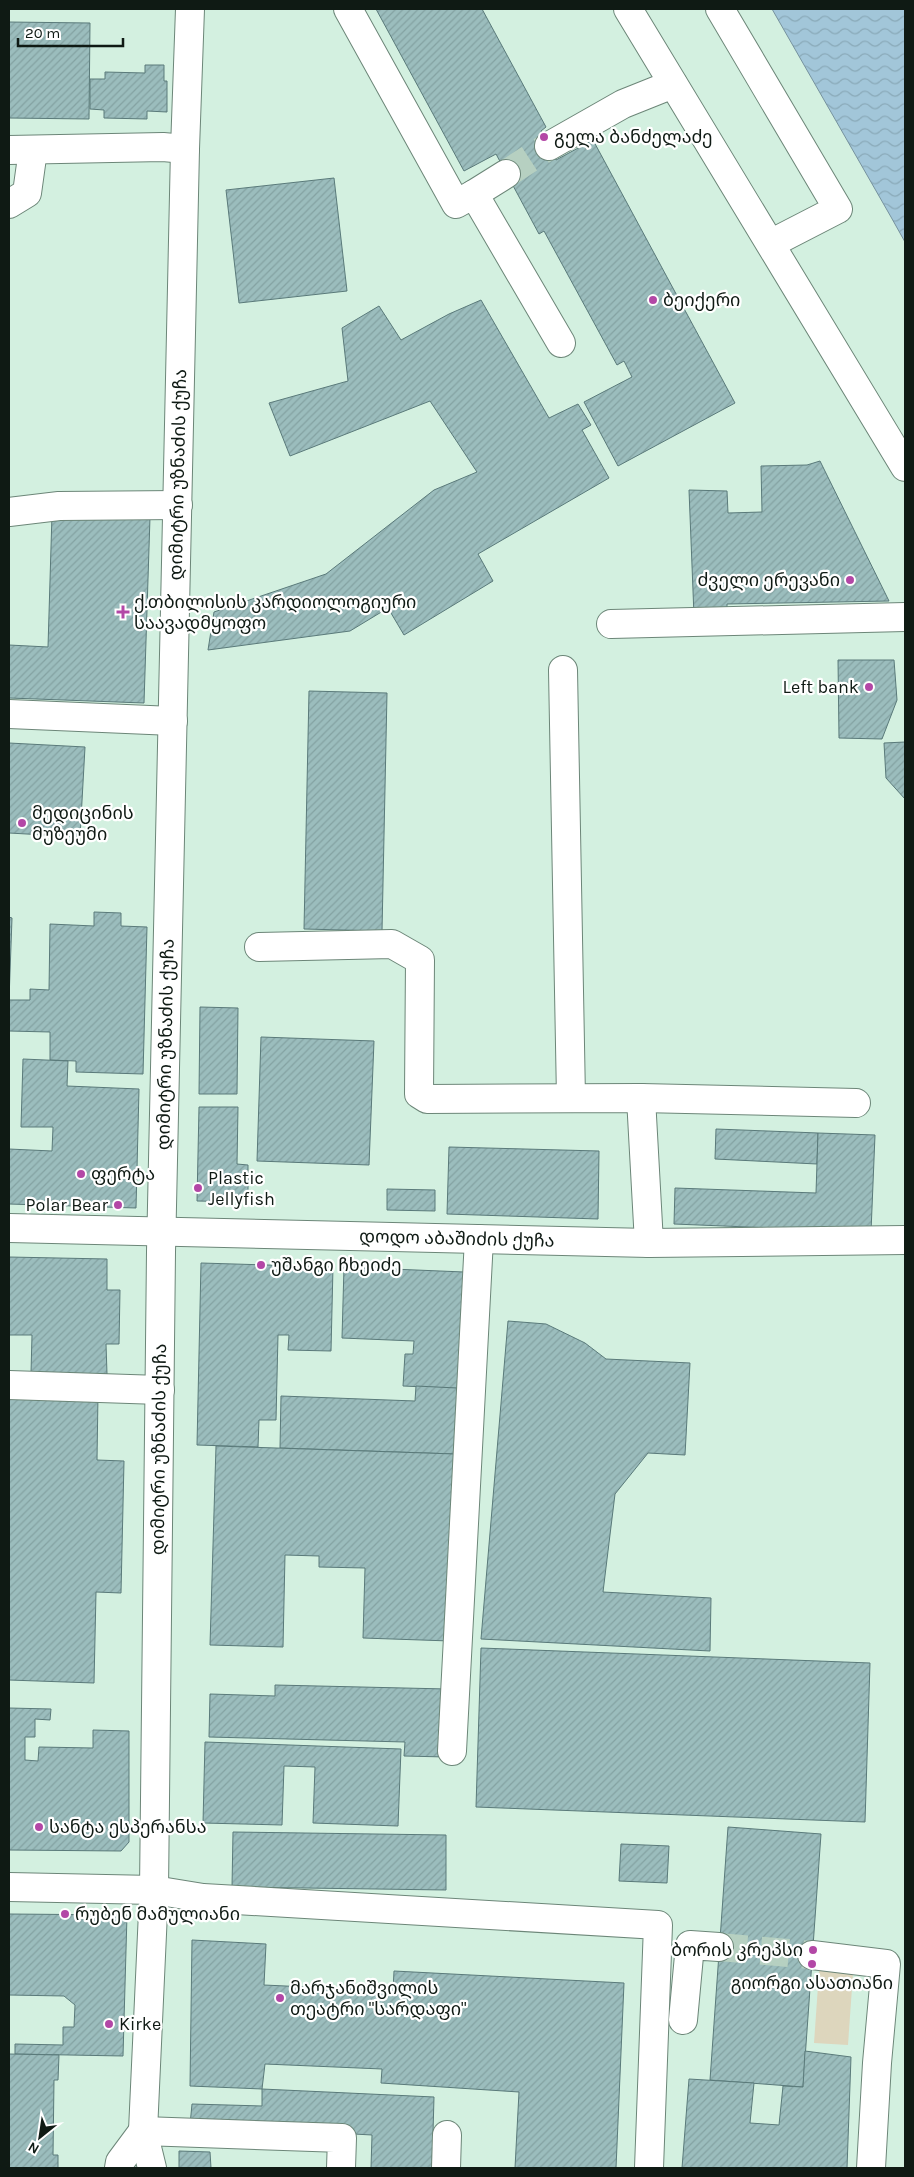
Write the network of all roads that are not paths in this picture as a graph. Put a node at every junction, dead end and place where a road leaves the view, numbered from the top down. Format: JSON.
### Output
{"nodes":[{"id":1,"x":190,"y":9,"type":"edge"},
{"id":2,"x":348,"y":9,"type":"edge"},
{"id":3,"x":628,"y":9,"type":"edge"},
{"id":4,"x":720,"y":9,"type":"edge"},
{"id":5,"x":673,"y":84,"type":"junction"},
{"id":6,"x":549,"y":146,"type":"tunnel mouth"},
{"id":7,"x":185,"y":149,"type":"junction"},
{"id":8,"x":21,"y":150,"type":"edge"},
{"id":9,"x":506,"y":174,"type":"tunnel mouth"},
{"id":10,"x":474,"y":194,"type":"junction"},
{"id":11,"x":9,"y":204,"type":"edge"},
{"id":12,"x":772,"y":243,"type":"junction"},
{"id":13,"x":561,"y":343,"type":"dead end"},
{"id":14,"x":905,"y":467,"type":"edge"},
{"id":15,"x":178,"y":505,"type":"junction"},
{"id":16,"x":9,"y":512,"type":"edge"},
{"id":17,"x":905,"y":617,"type":"edge"},
{"id":18,"x":612,"y":624,"type":"dead end"},
{"id":19,"x":563,"y":670,"type":"dead end"},
{"id":20,"x":9,"y":714,"type":"edge"},
{"id":21,"x":173,"y":721,"type":"junction"},
{"id":22,"x":259,"y":947,"type":"dead end"},
{"id":23,"x":571,"y":1098,"type":"junction"},
{"id":24,"x":641,"y":1098,"type":"junction"},
{"id":25,"x":856,"y":1103,"type":"dead end"},
{"id":26,"x":9,"y":1228,"type":"edge"},
{"id":27,"x":162,"y":1231,"type":"junction"},
{"id":28,"x":479,"y":1239,"type":"junction"},
{"id":29,"x":905,"y":1240,"type":"edge"},
{"id":30,"x":648,"y":1243,"type":"junction"},
{"id":31,"x":9,"y":1385,"type":"edge"},
{"id":32,"x":160,"y":1390,"type":"junction"},
{"id":33,"x":452,"y":1751,"type":"dead end"},
{"id":34,"x":9,"y":1887,"type":"edge"},
{"id":35,"x":154,"y":1890,"type":"junction"},
{"id":36,"x":719,"y":1947,"type":"tunnel mouth"},
{"id":37,"x":812,"y":1955,"type":"tunnel mouth"},
{"id":38,"x":683,"y":2020,"type":"dead end"},
{"id":39,"x":143,"y":2131,"type":"junction"},
{"id":40,"x":447,"y":2135,"type":"dead end"},
{"id":41,"x":120,"y":2168,"type":"edge"},
{"id":42,"x":152,"y":2168,"type":"edge"},
{"id":43,"x":341,"y":2168,"type":"edge"},
{"id":44,"x":446,"y":2168,"type":"edge"},
{"id":45,"x":649,"y":2168,"type":"edge"},
{"id":46,"x":871,"y":2168,"type":"edge"}],
"edges":[{"from":1,"to":7,"type":"street","name":"დიმიტრი უზნაძის ქუჩა"},
{"from":2,"to":10,"type":"street"},
{"from":3,"to":5,"type":"street"},
{"from":4,"to":12,"type":"street"},
{"from":5,"to":6,"type":"street"},
{"from":5,"to":12,"type":"street"},
{"from":7,"to":8,"type":"street"},
{"from":7,"to":15,"type":"street","name":"დიმიტრი უზნაძის ქუჩა"},
{"from":8,"to":11,"type":"street"},
{"from":9,"to":10,"type":"street"},
{"from":10,"to":13,"type":"street"},
{"from":12,"to":14,"type":"street"},
{"from":15,"to":16,"type":"street"},
{"from":15,"to":21,"type":"street","name":"დიმიტრი უზნაძის ქუჩა"},
{"from":17,"to":18,"type":"street"},
{"from":19,"to":23,"type":"street"},
{"from":20,"to":21,"type":"street"},
{"from":21,"to":27,"type":"street","name":"დიმიტრი უზნაძის ქუჩა"},
{"from":22,"to":23,"type":"street"},
{"from":23,"to":24,"type":"street"},
{"from":24,"to":25,"type":"street"},
{"from":24,"to":30,"type":"street"},
{"from":26,"to":27,"type":"street","name":"დოდო აბაშიძის ქუჩა"},
{"from":27,"to":28,"type":"street","name":"დოდო აბაშიძის ქუჩა"},
{"from":27,"to":32,"type":"street","name":"დიმიტრი უზნაძის ქუჩა"},
{"from":28,"to":30,"type":"street","name":"დოდო აბაშიძის ქუჩა"},
{"from":28,"to":33,"type":"street"},
{"from":29,"to":30,"type":"street","name":"დოდო აბაშიძის ქუჩა"},
{"from":31,"to":32,"type":"street"},
{"from":32,"to":35,"type":"street","name":"დიმიტრი უზნაძის ქუჩა"},
{"from":34,"to":35,"type":"street"},
{"from":35,"to":39,"type":"street","name":"დიმიტრი უზნაძის ქუჩა"},
{"from":35,"to":45,"type":"street"},
{"from":36,"to":38,"type":"street"},
{"from":37,"to":46,"type":"street"},
{"from":39,"to":41,"type":"street"},
{"from":39,"to":42,"type":"street","name":"დიმიტრი უზნაძის ქუჩა"},
{"from":39,"to":43,"type":"street"},
{"from":40,"to":44,"type":"street"}]}
